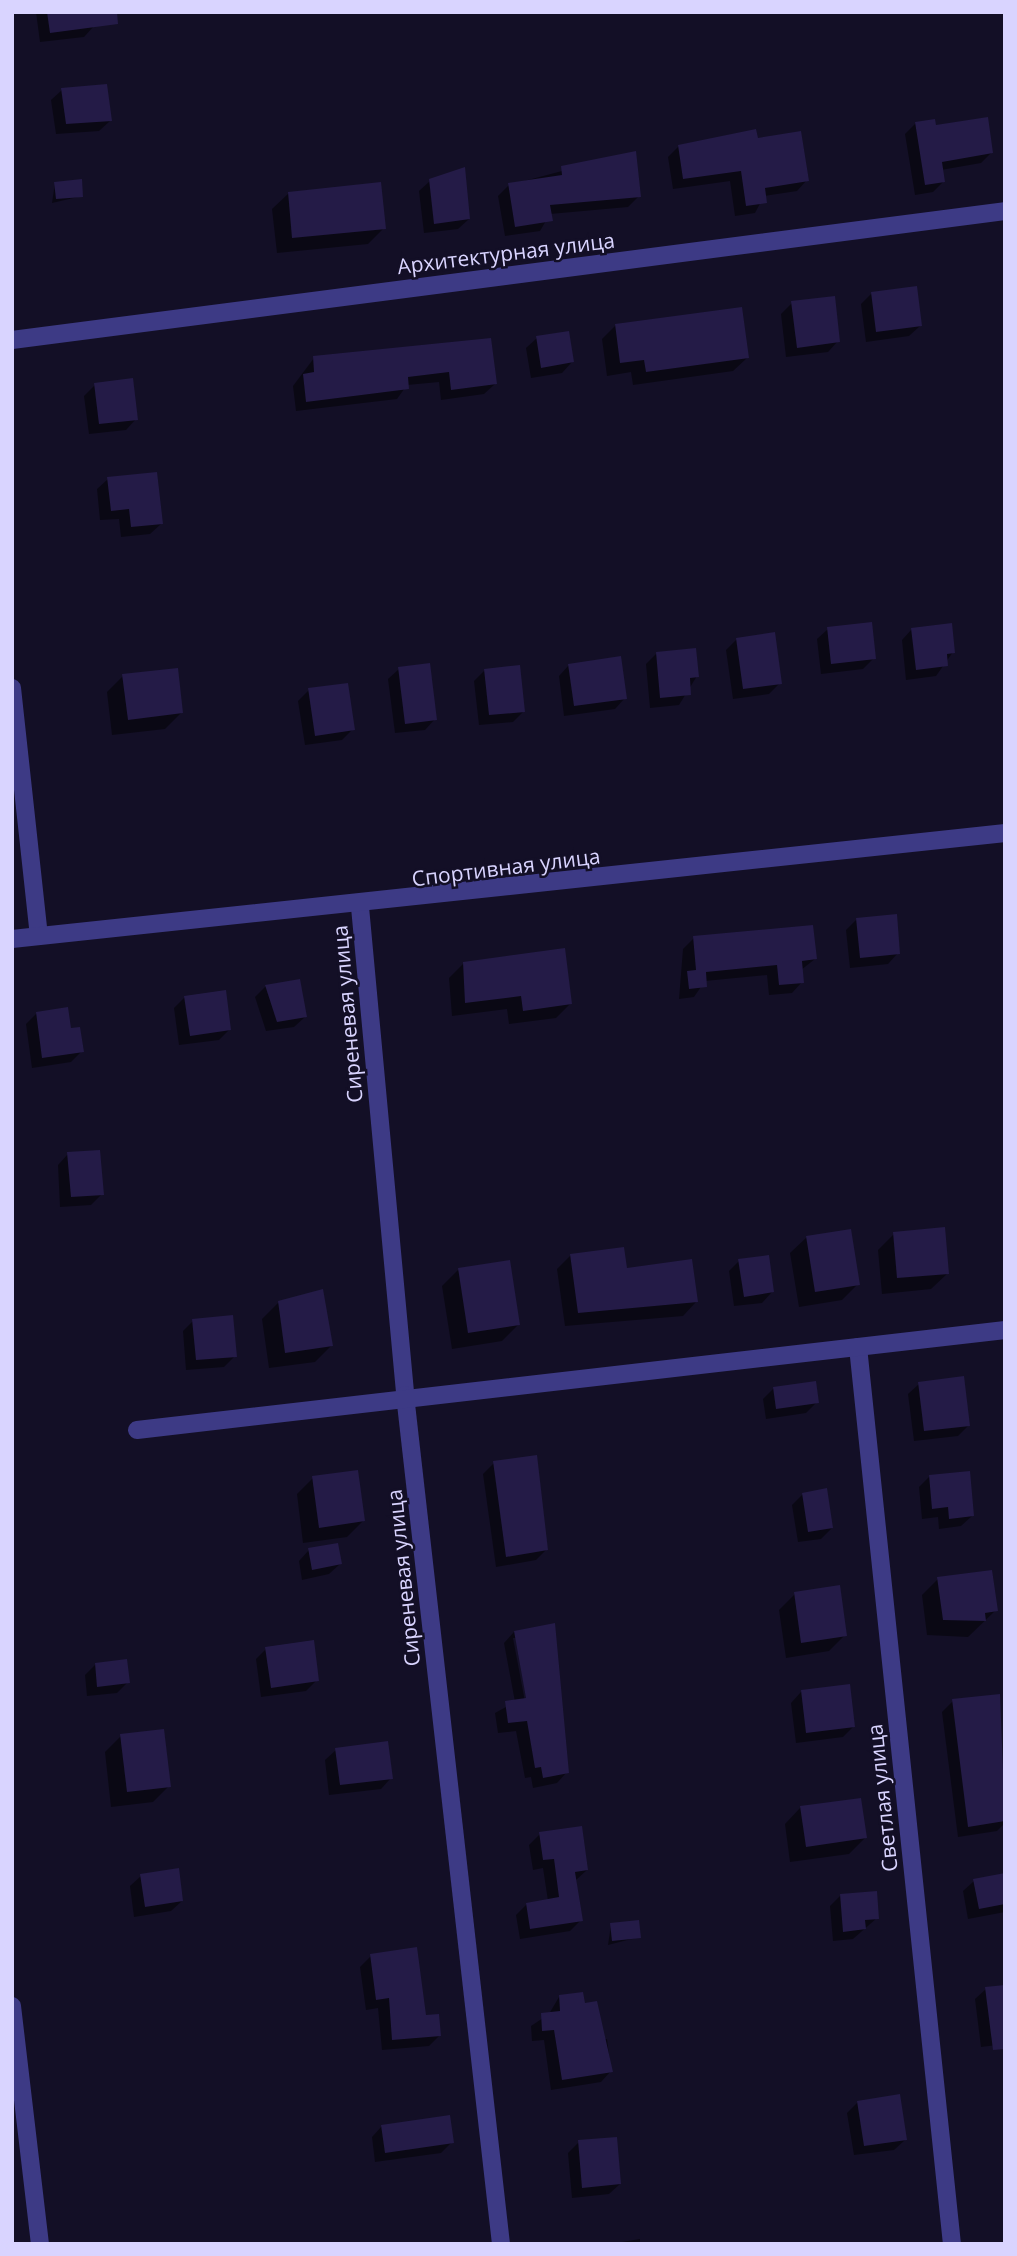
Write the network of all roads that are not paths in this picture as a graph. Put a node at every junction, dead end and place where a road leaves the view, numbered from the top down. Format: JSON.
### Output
{"nodes":[{"id":1,"x":1005,"y":211,"type":"edge"},
{"id":2,"x":12,"y":340,"type":"edge"},
{"id":3,"x":12,"y":688,"type":"edge"},
{"id":4,"x":1005,"y":833,"type":"edge"},
{"id":5,"x":360,"y":907,"type":"junction"},
{"id":6,"x":39,"y":936,"type":"junction"},
{"id":7,"x":12,"y":940,"type":"edge"},
{"id":8,"x":1005,"y":1330,"type":"edge"},
{"id":9,"x":858,"y":1347,"type":"junction"},
{"id":10,"x":405,"y":1395,"type":"junction"},
{"id":11,"x":137,"y":1430,"type":"dead end"},
{"id":12,"x":12,"y":2006,"type":"edge"},
{"id":13,"x":40,"y":2244,"type":"edge"},
{"id":14,"x":501,"y":2244,"type":"edge"},
{"id":15,"x":952,"y":2244,"type":"edge"}],
"edges":[{"from":1,"to":2,"type":"street","name":"Архитектурная улица"},
{"from":3,"to":6,"type":"street"},
{"from":4,"to":5,"type":"street","name":"Спортивная улица"},
{"from":5,"to":6,"type":"street","name":"Спортивная улица"},
{"from":5,"to":10,"type":"street","name":"Сиреневая улица"},
{"from":6,"to":7,"type":"street","name":"Спортивная улица"},
{"from":8,"to":9,"type":"street"},
{"from":9,"to":10,"type":"street"},
{"from":9,"to":15,"type":"street","name":"Светлая улица"},
{"from":10,"to":11,"type":"street"},
{"from":10,"to":14,"type":"street","name":"Сиреневая улица"},
{"from":12,"to":13,"type":"street"}]}
